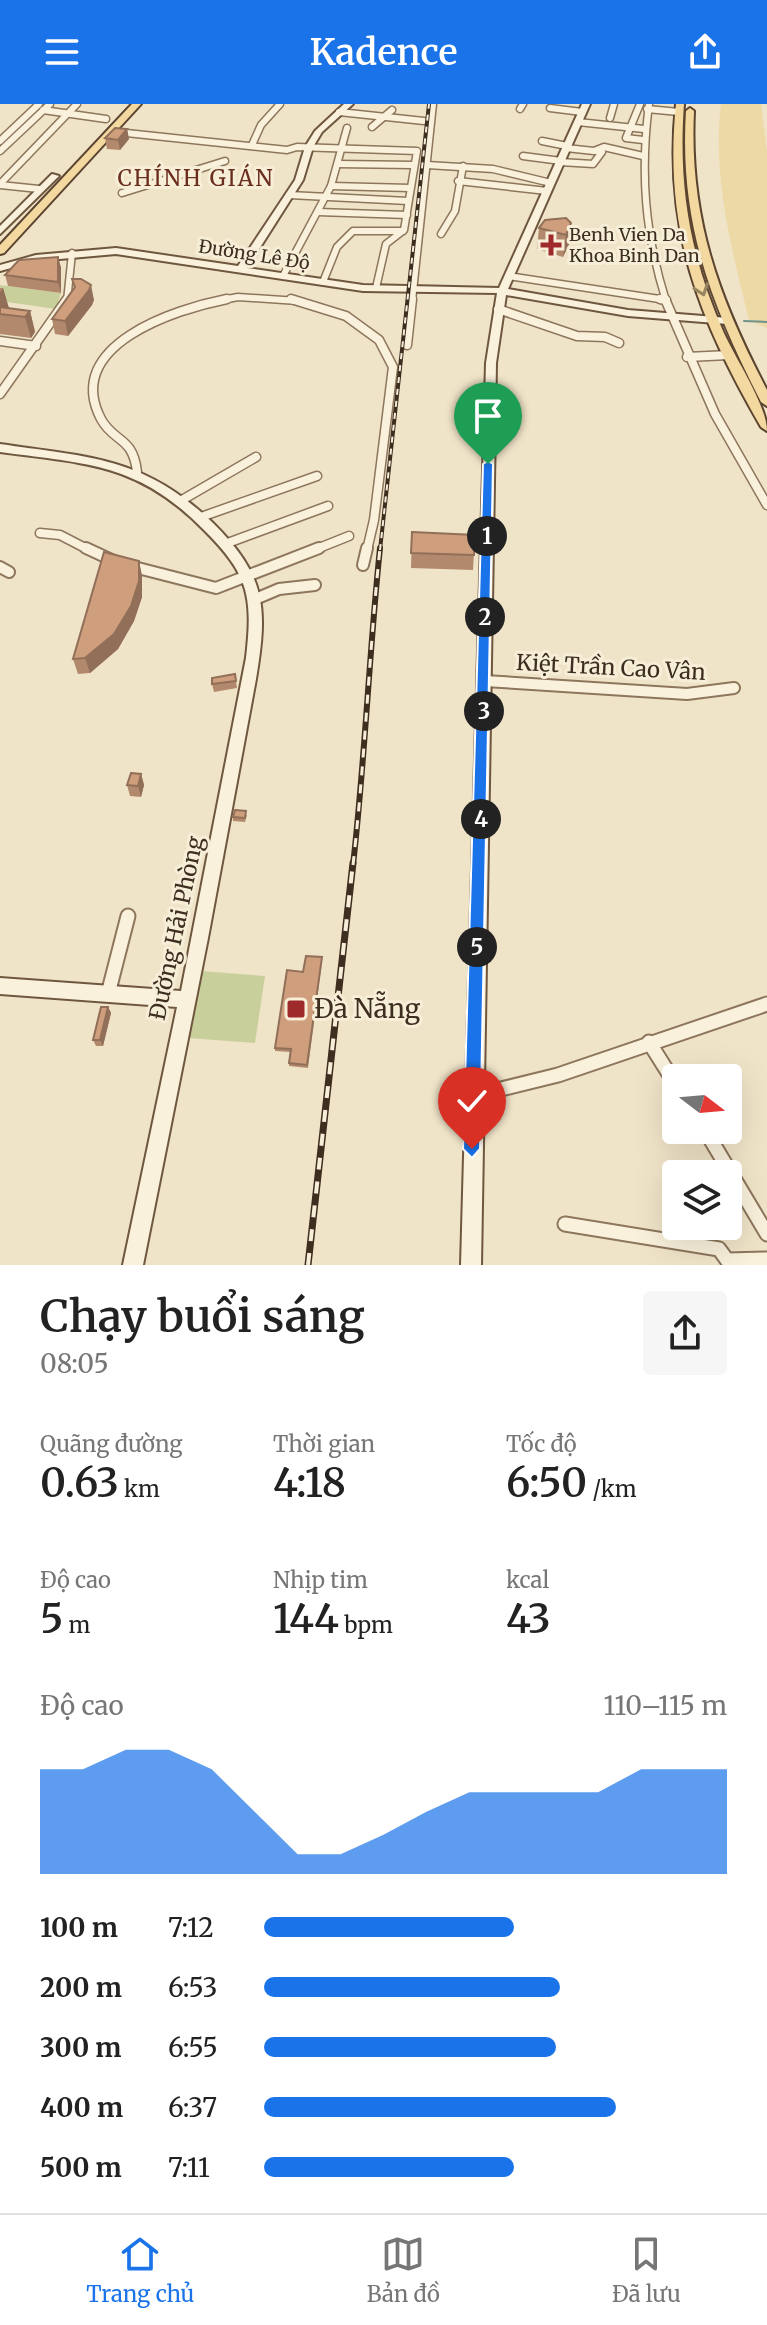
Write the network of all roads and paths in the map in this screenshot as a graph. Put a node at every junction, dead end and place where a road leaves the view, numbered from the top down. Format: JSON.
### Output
{"nodes":[{"id":1,"x":50,"y":104,"type":"edge"},
{"id":2,"x":77,"y":104,"type":"edge"},
{"id":3,"x":122,"y":104,"type":"edge"},
{"id":4,"x":137,"y":104,"type":"edge"},
{"id":5,"x":280,"y":104,"type":"edge"},
{"id":6,"x":349,"y":104,"type":"edge"},
{"id":7,"x":433,"y":104,"type":"edge"},
{"id":8,"x":614,"y":104,"type":"edge"},
{"id":9,"x":640,"y":104,"type":"edge"},
{"id":10,"x":691,"y":104,"type":"edge"},
{"id":11,"x":648,"y":106,"type":"edge"},
{"id":12,"x":41,"y":107,"type":"edge"},
{"id":13,"x":550,"y":108,"type":"dead end"},
{"id":14,"x":584,"y":108,"type":"edge"},
{"id":15,"x":392,"y":110,"type":"dead end"},
{"id":16,"x":679,"y":111,"type":"edge"},
{"id":17,"x":339,"y":112,"type":"junction"},
{"id":18,"x":66,"y":113,"type":"junction"},
{"id":19,"x":659,"y":116,"type":"dead end"},
{"id":20,"x":385,"y":117,"type":"junction"},
{"id":21,"x":610,"y":118,"type":"dead end"},
{"id":22,"x":106,"y":119,"type":"junction"},
{"id":23,"x":120,"y":120,"type":"junction"},
{"id":24,"x":424,"y":121,"type":"dead end"},
{"id":25,"x":578,"y":122,"type":"junction"},
{"id":26,"x":372,"y":127,"type":"dead end"},
{"id":27,"x":347,"y":128,"type":"dead end"},
{"id":28,"x":629,"y":128,"type":"junction"},
{"id":29,"x":644,"y":129,"type":"junction"},
{"id":30,"x":110,"y":131,"type":"junction"},
{"id":31,"x":681,"y":135,"type":"junction"},
{"id":32,"x":643,"y":140,"type":"junction"},
{"id":33,"x":0,"y":141,"type":"edge"},
{"id":34,"x":542,"y":141,"type":"dead end"},
{"id":35,"x":252,"y":145,"type":"junction"},
{"id":36,"x":309,"y":147,"type":"junction"},
{"id":37,"x":567,"y":147,"type":"junction"},
{"id":38,"x":343,"y":148,"type":"junction"},
{"id":39,"x":0,"y":151,"type":"edge"},
{"id":40,"x":593,"y":151,"type":"junction"},
{"id":41,"x":523,"y":156,"type":"dead end"},
{"id":42,"x":643,"y":156,"type":"junction"},
{"id":43,"x":448,"y":158,"type":"dead end"},
{"id":44,"x":225,"y":161,"type":"dead end"},
{"id":45,"x":560,"y":162,"type":"junction"},
{"id":46,"x":338,"y":164,"type":"junction"},
{"id":47,"x":360,"y":164,"type":"junction"},
{"id":48,"x":413,"y":165,"type":"junction"},
{"id":49,"x":427,"y":165,"type":"junction"},
{"id":50,"x":459,"y":166,"type":"junction"},
{"id":51,"x":493,"y":169,"type":"junction"},
{"id":52,"x":59,"y":179,"type":"junction"},
{"id":53,"x":458,"y":181,"type":"junction"},
{"id":54,"x":0,"y":184,"type":"edge"},
{"id":55,"x":489,"y":184,"type":"junction"},
{"id":56,"x":331,"y":186,"type":"junction"},
{"id":57,"x":357,"y":187,"type":"junction"},
{"id":58,"x":549,"y":187,"type":"junction"},
{"id":59,"x":410,"y":188,"type":"junction"},
{"id":60,"x":39,"y":189,"type":"junction"},
{"id":61,"x":122,"y":193,"type":"dead end"},
{"id":62,"x":289,"y":195,"type":"junction"},
{"id":63,"x":325,"y":199,"type":"junction"},
{"id":64,"x":408,"y":201,"type":"junction"},
{"id":65,"x":686,"y":208,"type":"junction"},
{"id":66,"x":318,"y":212,"type":"junction"},
{"id":67,"x":407,"y":215,"type":"junction"},
{"id":68,"x":0,"y":231,"type":"edge"},
{"id":69,"x":403,"y":231,"type":"junction"},
{"id":70,"x":441,"y":234,"type":"dead end"},
{"id":71,"x":0,"y":238,"type":"edge"},
{"id":72,"x":72,"y":253,"type":"junction"},
{"id":73,"x":1,"y":260,"type":"edge"},
{"id":74,"x":17,"y":262,"type":"junction"},
{"id":75,"x":241,"y":269,"type":"junction"},
{"id":76,"x":283,"y":276,"type":"junction"},
{"id":77,"x":323,"y":282,"type":"junction"},
{"id":78,"x":505,"y":283,"type":"junction"},
{"id":79,"x":376,"y":288,"type":"junction"},
{"id":80,"x":413,"y":289,"type":"junction"},
{"id":81,"x":666,"y":300,"type":"junction"},
{"id":82,"x":498,"y":309,"type":"junction"},
{"id":83,"x":671,"y":317,"type":"junction"},
{"id":84,"x":713,"y":320,"type":"junction"},
{"id":85,"x":728,"y":321,"type":"junction"},
{"id":86,"x":0,"y":341,"type":"edge"},
{"id":87,"x":619,"y":343,"type":"dead end"},
{"id":88,"x":407,"y":345,"type":"dead end"},
{"id":89,"x":36,"y":346,"type":"junction"},
{"id":90,"x":729,"y":355,"type":"junction"},
{"id":91,"x":687,"y":357,"type":"junction"},
{"id":92,"x":0,"y":394,"type":"edge"},
{"id":93,"x":767,"y":402,"type":"edge"},
{"id":94,"x":767,"y":427,"type":"edge"},
{"id":95,"x":0,"y":448,"type":"edge"},
{"id":96,"x":256,"y":457,"type":"dead end"},
{"id":97,"x":137,"y":472,"type":"junction"},
{"id":98,"x":317,"y":476,"type":"dead end"},
{"id":99,"x":182,"y":500,"type":"junction"},
{"id":100,"x":767,"y":505,"type":"edge"},
{"id":101,"x":328,"y":506,"type":"dead end"},
{"id":102,"x":201,"y":517,"type":"junction"},
{"id":103,"x":40,"y":533,"type":"dead end"},
{"id":104,"x":349,"y":536,"type":"dead end"},
{"id":105,"x":225,"y":544,"type":"junction"},
{"id":106,"x":363,"y":565,"type":"dead end"},
{"id":107,"x":247,"y":574,"type":"junction"},
{"id":108,"x":315,"y":585,"type":"dead end"},
{"id":109,"x":253,"y":600,"type":"junction"},
{"id":110,"x":485,"y":681,"type":"junction"},
{"id":111,"x":734,"y":688,"type":"dead end"},
{"id":112,"x":128,"y":916,"type":"dead end"},
{"id":113,"x":0,"y":986,"type":"edge"},
{"id":114,"x":108,"y":994,"type":"junction"},
{"id":115,"x":186,"y":1000,"type":"junction"},
{"id":116,"x":767,"y":1004,"type":"edge"},
{"id":117,"x":649,"y":1042,"type":"junction"},
{"id":118,"x":663,"y":1064,"type":"edge"},
{"id":119,"x":473,"y":1096,"type":"junction"},
{"id":120,"x":713,"y":1144,"type":"edge"},
{"id":121,"x":565,"y":1224,"type":"dead end"},
{"id":122,"x":767,"y":1234,"type":"edge"},
{"id":123,"x":767,"y":1259,"type":"edge"},
{"id":124,"x":133,"y":1265,"type":"edge"},
{"id":125,"x":471,"y":1265,"type":"edge"}],
"edges":[{"from":1,"to":12,"type":"street"},
{"from":2,"to":18,"type":"street"},
{"from":3,"to":22,"type":"main road"},
{"from":4,"to":23,"type":"main road"},
{"from":5,"to":35,"type":"street"},
{"from":6,"to":17,"type":"street"},
{"from":7,"to":49,"type":"street"},
{"from":8,"to":21,"type":"street"},
{"from":9,"to":28,"type":"street"},
{"from":10,"to":31,"type":"main road"},
{"from":11,"to":16,"type":"street"},
{"from":11,"to":29,"type":"street"},
{"from":12,"to":18,"type":"street"},
{"from":12,"to":33,"type":"street"},
{"from":12,"to":39,"type":"street"},
{"from":13,"to":14,"type":"street"},
{"from":14,"to":25,"type":"street"},
{"from":15,"to":20,"type":"street"},
{"from":16,"to":19,"type":"street"},
{"from":16,"to":31,"type":"main road"},
{"from":17,"to":20,"type":"street"},
{"from":17,"to":36,"type":"street"},
{"from":18,"to":22,"type":"street"},
{"from":18,"to":54,"type":"street"},
{"from":20,"to":24,"type":"street"},
{"from":20,"to":26,"type":"street"},
{"from":22,"to":23,"type":"main road"},
{"from":22,"to":52,"type":"main road"},
{"from":23,"to":30,"type":"main road"},
{"from":25,"to":28,"type":"street"},
{"from":25,"to":37,"type":"street"},
{"from":27,"to":38,"type":"street"},
{"from":28,"to":29,"type":"street"},
{"from":28,"to":32,"type":"street"},
{"from":29,"to":32,"type":"street"},
{"from":30,"to":35,"type":"street"},
{"from":30,"to":52,"type":"main road"},
{"from":31,"to":65,"type":"main road"},
{"from":32,"to":42,"type":"street"},
{"from":34,"to":37,"type":"street"},
{"from":35,"to":36,"type":"street"},
{"from":36,"to":38,"type":"street"},
{"from":36,"to":62,"type":"street"},
{"from":37,"to":40,"type":"street"},
{"from":37,"to":45,"type":"street"},
{"from":38,"to":46,"type":"street"},
{"from":38,"to":48,"type":"street"},
{"from":40,"to":42,"type":"street"},
{"from":40,"to":45,"type":"street"},
{"from":41,"to":45,"type":"street"},
{"from":42,"to":81,"type":"street"},
{"from":43,"to":50,"type":"street"},
{"from":44,"to":61,"type":"street"},
{"from":45,"to":58,"type":"street"},
{"from":46,"to":47,"type":"street"},
{"from":46,"to":56,"type":"street"},
{"from":47,"to":48,"type":"street"},
{"from":47,"to":57,"type":"street"},
{"from":48,"to":59,"type":"street"},
{"from":49,"to":50,"type":"street"},
{"from":49,"to":80,"type":"street"},
{"from":50,"to":51,"type":"street"},
{"from":50,"to":53,"type":"street"},
{"from":51,"to":55,"type":"street"},
{"from":51,"to":58,"type":"street"},
{"from":52,"to":60,"type":"street"},
{"from":52,"to":71,"type":"main road"},
{"from":52,"to":73,"type":"main road"},
{"from":53,"to":55,"type":"street"},
{"from":53,"to":70,"type":"street"},
{"from":54,"to":60,"type":"street"},
{"from":55,"to":58,"type":"street"},
{"from":56,"to":57,"type":"street"},
{"from":56,"to":63,"type":"street"},
{"from":57,"to":59,"type":"street"},
{"from":58,"to":78,"type":"street"},
{"from":59,"to":64,"type":"street"},
{"from":60,"to":68,"type":"street"},
{"from":62,"to":63,"type":"street"},
{"from":62,"to":75,"type":"street"},
{"from":63,"to":64,"type":"street"},
{"from":63,"to":66,"type":"street"},
{"from":64,"to":67,"type":"street"},
{"from":65,"to":84,"type":"main road","one_way":true},
{"from":65,"to":85,"type":"main road"},
{"from":66,"to":67,"type":"street"},
{"from":66,"to":76,"type":"street"},
{"from":67,"to":69,"type":"street"},
{"from":69,"to":77,"type":"street"},
{"from":69,"to":79,"type":"street"},
{"from":72,"to":74,"type":"street","name":"Đường Lê Độ"},
{"from":72,"to":75,"type":"street","name":"Đường Lê Độ"},
{"from":72,"to":89,"type":"street"},
{"from":73,"to":74,"type":"street","name":"Đường Lê Độ"},
{"from":73,"to":74,"type":"street"},
{"from":75,"to":76,"type":"street","name":"Đường Lê Độ"},
{"from":76,"to":77,"type":"street","name":"Đường Lê Độ"},
{"from":77,"to":79,"type":"street","name":"Đường Lê Độ"},
{"from":78,"to":80,"type":"street","name":"Đường Lê Độ"},
{"from":78,"to":81,"type":"street"},
{"from":78,"to":82,"type":"street"},
{"from":78,"to":83,"type":"street","name":"Đường Lê Độ"},
{"from":79,"to":80,"type":"street","name":"Đường Lê Độ"},
{"from":80,"to":88,"type":"street"},
{"from":81,"to":83,"type":"street"},
{"from":82,"to":87,"type":"street"},
{"from":82,"to":110,"type":"street"},
{"from":83,"to":84,"type":"street","name":"Đường Lê Độ"},
{"from":83,"to":91,"type":"street"},
{"from":84,"to":85,"type":"street","name":"Đường Lê Độ"},
{"from":84,"to":90,"type":"main road"},
{"from":85,"to":93,"type":"main road"},
{"from":86,"to":89,"type":"street"},
{"from":89,"to":92,"type":"street"},
{"from":90,"to":91,"type":"street"},
{"from":90,"to":94,"type":"main road"},
{"from":91,"to":100,"type":"street"},
{"from":95,"to":97,"type":"street","name":"Đường Hải Phòng"},
{"from":96,"to":99,"type":"street"},
{"from":97,"to":99,"type":"street","name":"Đường Hải Phòng"},
{"from":97,"to":106,"type":"street"},
{"from":98,"to":102,"type":"street"},
{"from":99,"to":102,"type":"street","name":"Đường Hải Phòng"},
{"from":101,"to":105,"type":"street"},
{"from":102,"to":105,"type":"street","name":"Đường Hải Phòng"},
{"from":103,"to":107,"type":"street"},
{"from":104,"to":107,"type":"street"},
{"from":105,"to":107,"type":"street","name":"Đường Hải Phòng"},
{"from":107,"to":109,"type":"street","name":"Đường Hải Phòng"},
{"from":108,"to":109,"type":"street"},
{"from":109,"to":115,"type":"street","name":"Đường Hải Phòng"},
{"from":110,"to":111,"type":"street","name":"Kiệt Trần Cao Vân"},
{"from":110,"to":119,"type":"street"},
{"from":112,"to":114,"type":"street"},
{"from":113,"to":114,"type":"street"},
{"from":114,"to":115,"type":"street"},
{"from":115,"to":124,"type":"street","name":"Đường Hải Phòng"},
{"from":116,"to":117,"type":"street"},
{"from":117,"to":118,"type":"street"},
{"from":117,"to":119,"type":"street"},
{"from":119,"to":125,"type":"street"},
{"from":120,"to":122,"type":"street"},
{"from":121,"to":123,"type":"street"}]}
